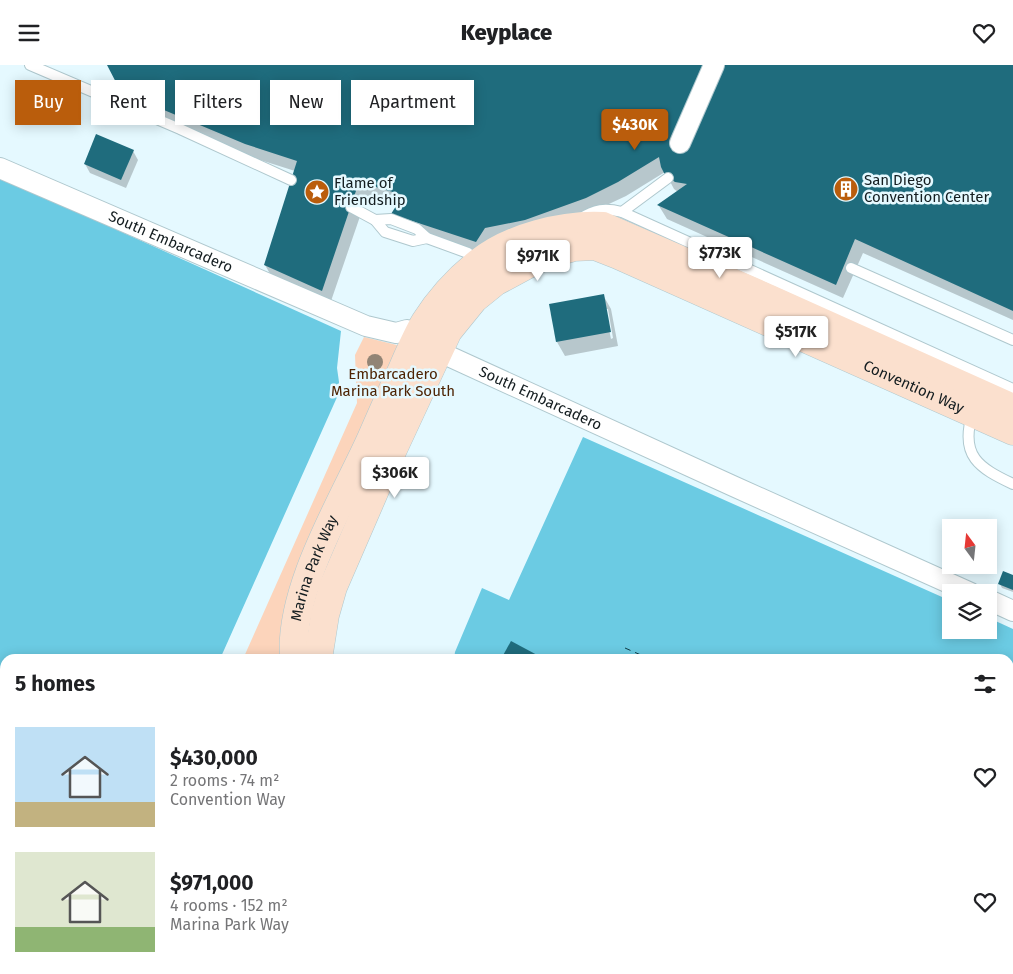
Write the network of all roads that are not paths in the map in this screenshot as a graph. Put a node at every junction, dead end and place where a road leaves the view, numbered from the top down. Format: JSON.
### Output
{"nodes":[{"id":1,"x":30,"y":65,"type":"edge"},
{"id":2,"x":714,"y":65,"type":"edge"},
{"id":3,"x":680,"y":143,"type":"dead end"},
{"id":4,"x":0,"y":168,"type":"edge"},
{"id":5,"x":668,"y":178,"type":"dead end"},
{"id":6,"x":291,"y":180,"type":"dead end"},
{"id":7,"x":351,"y":207,"type":"dead end"},
{"id":8,"x":607,"y":228,"type":"junction"},
{"id":9,"x":479,"y":262,"type":"junction"},
{"id":10,"x":851,"y":268,"type":"dead end"},
{"id":11,"x":739,"y":286,"type":"junction"},
{"id":12,"x":1013,"y":340,"type":"edge"},
{"id":13,"x":428,"y":344,"type":"junction"},
{"id":14,"x":1013,"y":389,"type":"edge"},
{"id":15,"x":977,"y":403,"type":"junction"},
{"id":16,"x":1013,"y":408,"type":"edge"},
{"id":17,"x":1013,"y":431,"type":"edge"},
{"id":18,"x":1013,"y":484,"type":"edge"},
{"id":19,"x":951,"y":584,"type":"edge"},
{"id":20,"x":997,"y":604,"type":"edge"},
{"id":21,"x":1013,"y":611,"type":"edge"},
{"id":22,"x":294,"y":654,"type":"edge"},
{"id":23,"x":319,"y":654,"type":"edge"}],
"edges":[{"from":1,"to":6,"type":"lane"},
{"from":2,"to":3,"type":"street"},
{"from":4,"to":13,"type":"street","name":"South Embarcadero"},
{"from":5,"to":8,"type":"lane"},
{"from":7,"to":9,"type":"lane"},
{"from":8,"to":9,"type":"street","name":"Marina Park Way"},
{"from":8,"to":11,"type":"street","name":"Convention Way"},
{"from":8,"to":11,"type":"lane"},
{"from":8,"to":13,"type":"street","name":"Marina Park Way"},
{"from":9,"to":13,"type":"street","name":"Marina Park Way"},
{"from":10,"to":12,"type":"lane"},
{"from":11,"to":14,"type":"lane"},
{"from":11,"to":15,"type":"street","name":"Convention Way"},
{"from":13,"to":19,"type":"street","name":"South Embarcadero"},
{"from":13,"to":22,"type":"street","name":"Marina Park Way"},
{"from":13,"to":23,"type":"street","name":"Marina Park Way"},
{"from":15,"to":16,"type":"street","name":"Convention Way"},
{"from":15,"to":17,"type":"street","name":"Convention Way"},
{"from":15,"to":18,"type":"lane"},
{"from":20,"to":21,"type":"street"}]}
